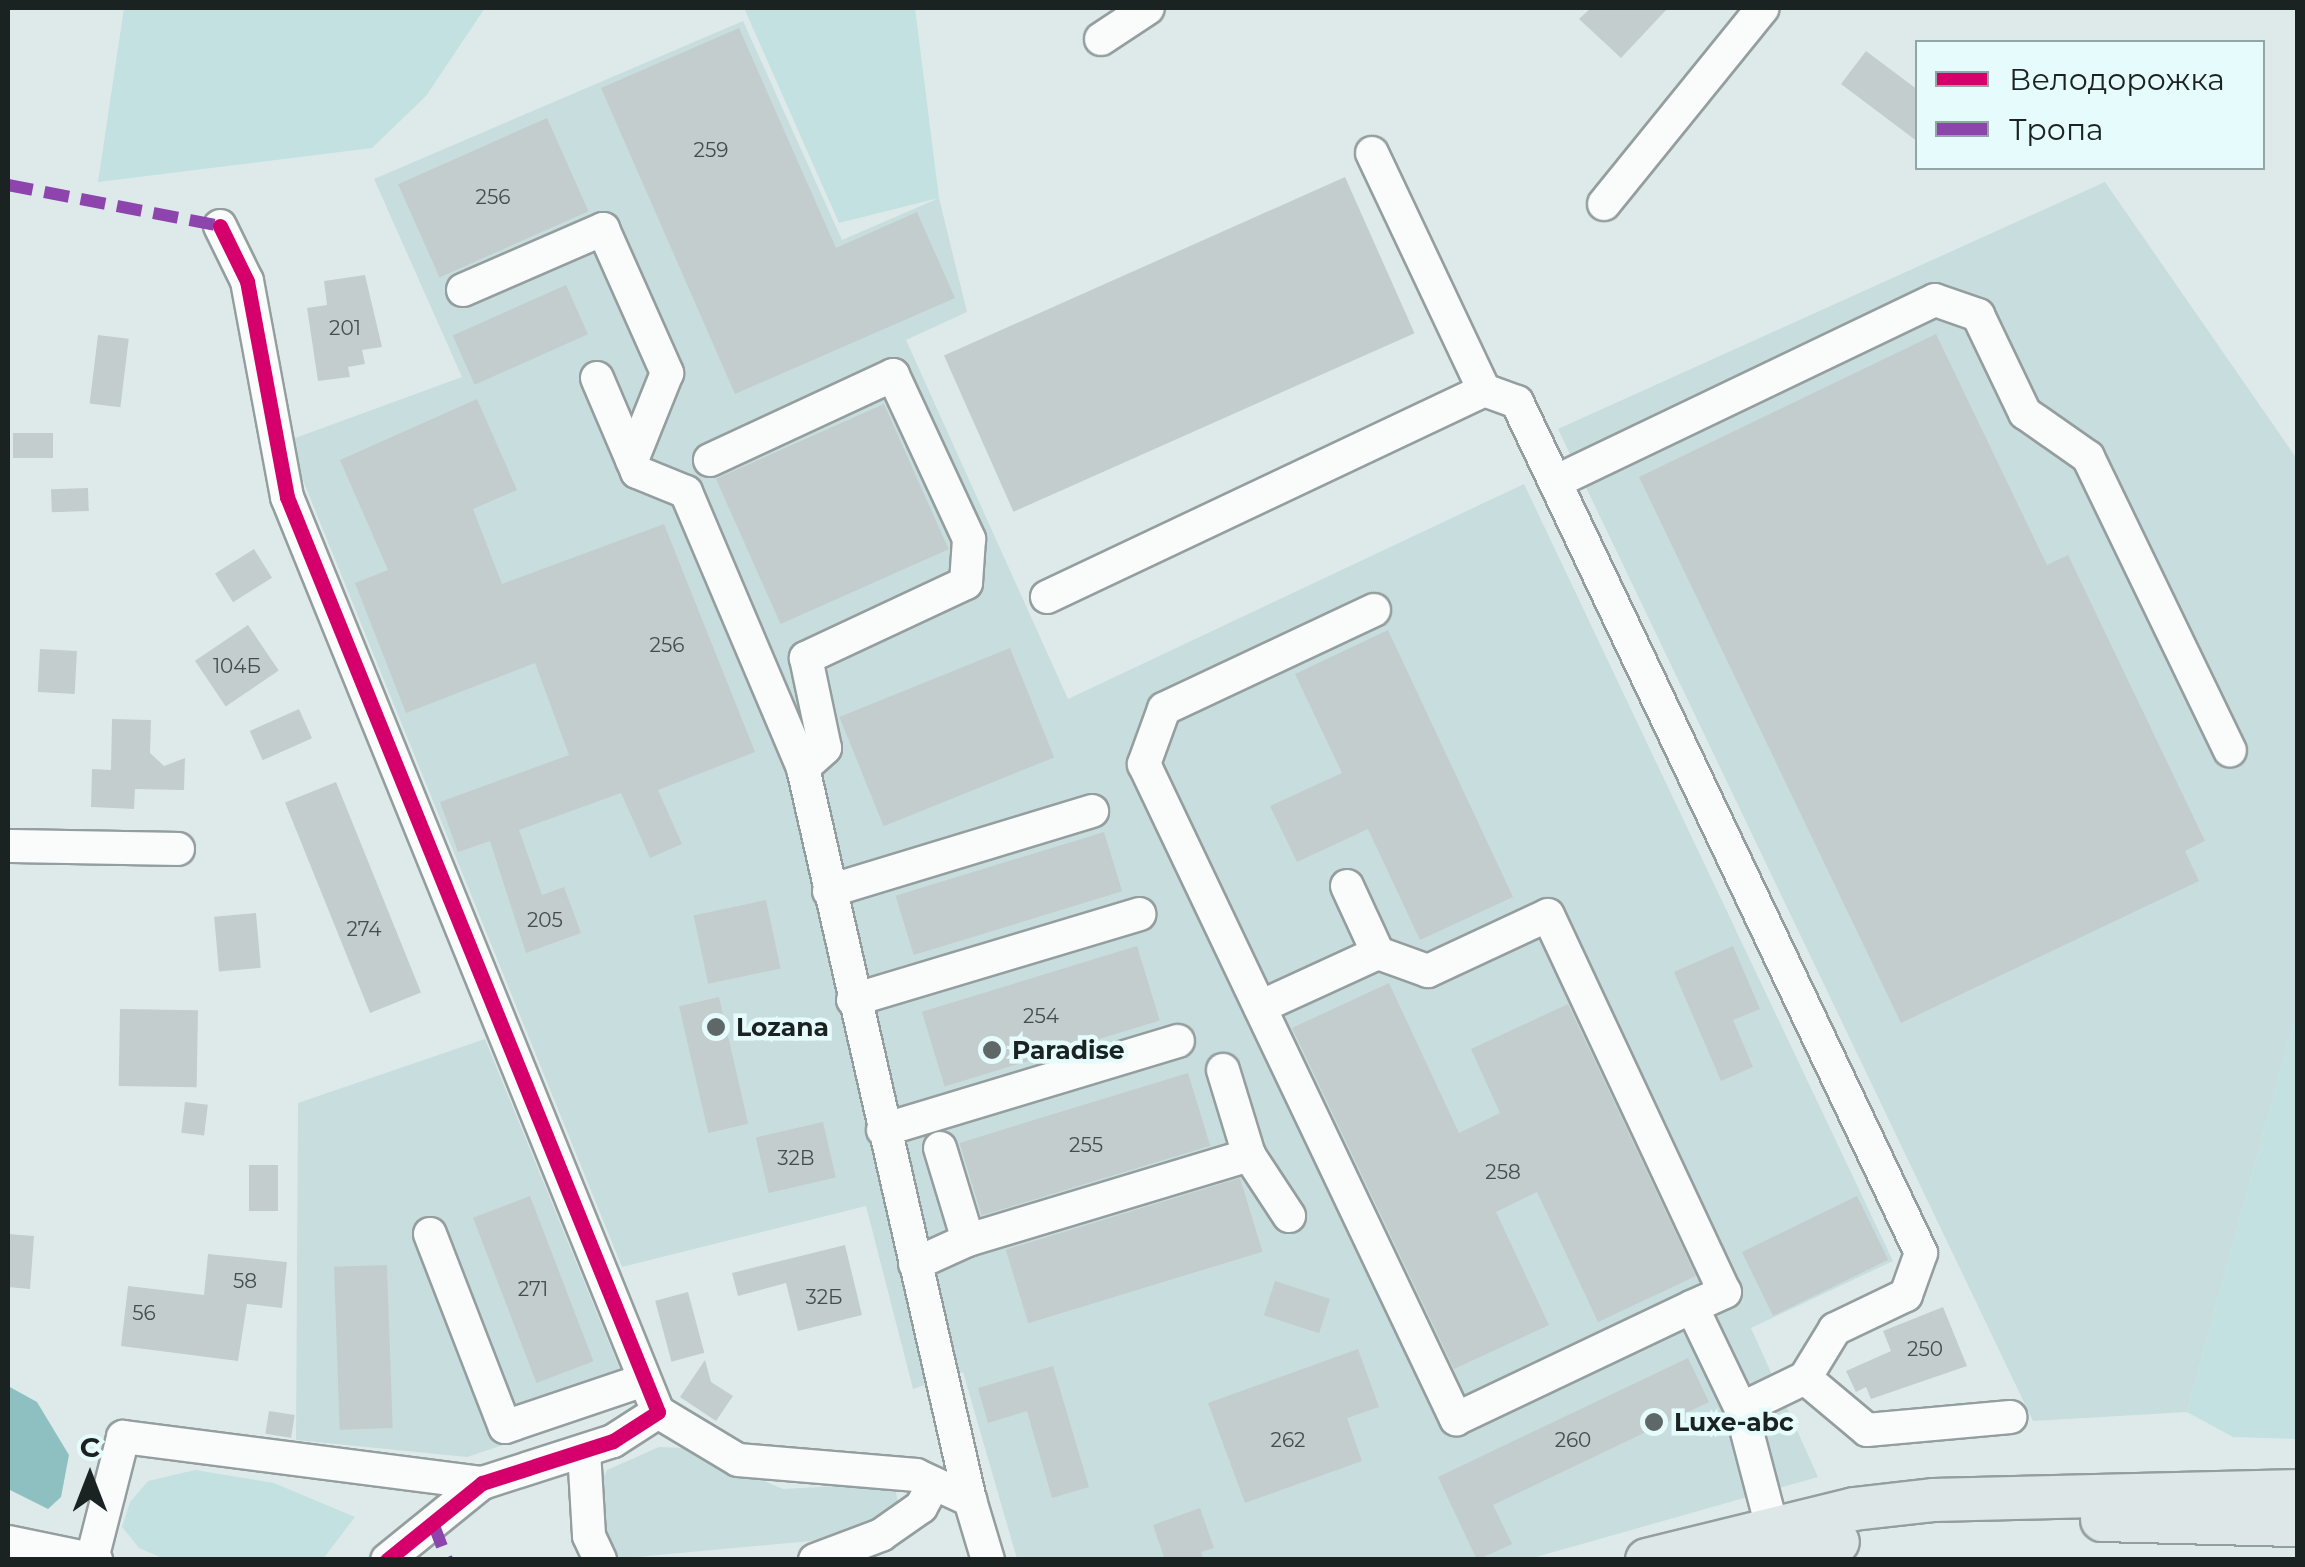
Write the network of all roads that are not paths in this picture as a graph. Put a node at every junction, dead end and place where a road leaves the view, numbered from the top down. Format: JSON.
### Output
{"nodes":[{"id":1,"x":1148,"y":8,"type":"edge"},
{"id":2,"x":1763,"y":8,"type":"edge"},
{"id":3,"x":1101,"y":39,"type":"dead end"},
{"id":4,"x":1372,"y":153,"type":"dead end"},
{"id":5,"x":1604,"y":204,"type":"dead end"},
{"id":6,"x":220,"y":226,"type":"dead end"},
{"id":7,"x":463,"y":290,"type":"dead end"},
{"id":8,"x":598,"y":378,"type":"dead end"},
{"id":9,"x":1484,"y":390,"type":"junction"},
{"id":10,"x":632,"y":460,"type":"junction"},
{"id":11,"x":710,"y":460,"type":"dead end"},
{"id":12,"x":1555,"y":482,"type":"junction"},
{"id":13,"x":1047,"y":597,"type":"dead end"},
{"id":14,"x":1374,"y":610,"type":"dead end"},
{"id":15,"x":2230,"y":751,"type":"dead end"},
{"id":16,"x":804,"y":768,"type":"junction"},
{"id":17,"x":1092,"y":811,"type":"dead end"},
{"id":18,"x":8,"y":846,"type":"edge"},
{"id":19,"x":178,"y":849,"type":"dead end"},
{"id":20,"x":1346,"y":886,"type":"dead end"},
{"id":21,"x":829,"y":891,"type":"junction"},
{"id":22,"x":1138,"y":914,"type":"dead end"},
{"id":23,"x":1378,"y":953,"type":"junction"},
{"id":24,"x":853,"y":1000,"type":"junction"},
{"id":25,"x":1260,"y":1007,"type":"junction"},
{"id":26,"x":1178,"y":1041,"type":"dead end"},
{"id":27,"x":1222,"y":1070,"type":"dead end"},
{"id":28,"x":884,"y":1130,"type":"junction"},
{"id":29,"x":940,"y":1148,"type":"dead end"},
{"id":30,"x":1248,"y":1155,"type":"junction"},
{"id":31,"x":1290,"y":1216,"type":"dead end"},
{"id":32,"x":430,"y":1234,"type":"dead end"},
{"id":33,"x":968,"y":1240,"type":"junction"},
{"id":34,"x":915,"y":1264,"type":"junction"},
{"id":35,"x":1692,"y":1307,"type":"junction"},
{"id":36,"x":1804,"y":1378,"type":"junction"},
{"id":37,"x":644,"y":1380,"type":"junction"},
{"id":38,"x":1741,"y":1410,"type":"junction"},
{"id":39,"x":658,"y":1412,"type":"junction"},
{"id":40,"x":2010,"y":1418,"type":"dead end"},
{"id":41,"x":584,"y":1451,"type":"junction"},
{"id":42,"x":482,"y":1483,"type":"junction"},
{"id":43,"x":932,"y":1486,"type":"junction"},
{"id":44,"x":2298,"y":1491,"type":"edge"},
{"id":45,"x":970,"y":1500,"type":"junction"},
{"id":46,"x":2298,"y":1525,"type":"edge"},
{"id":47,"x":12,"y":1548,"type":"edge"},
{"id":48,"x":1774,"y":1550,"type":"edge"},
{"id":49,"x":94,"y":1559,"type":"edge"},
{"id":50,"x":386,"y":1560,"type":"edge"},
{"id":51,"x":600,"y":1560,"type":"edge"},
{"id":52,"x":816,"y":1560,"type":"edge"},
{"id":53,"x":988,"y":1560,"type":"edge"},
{"id":54,"x":1647,"y":1560,"type":"edge"}],
"edges":[{"from":1,"to":3,"type":"street"},
{"from":2,"to":5,"type":"street"},
{"from":4,"to":9,"type":"street"},
{"from":6,"to":37,"type":"street"},
{"from":7,"to":10,"type":"street"},
{"from":8,"to":10,"type":"street"},
{"from":9,"to":12,"type":"street"},
{"from":9,"to":13,"type":"street"},
{"from":10,"to":16,"type":"street"},
{"from":11,"to":16,"type":"street"},
{"from":12,"to":15,"type":"street"},
{"from":12,"to":36,"type":"street"},
{"from":14,"to":25,"type":"street"},
{"from":16,"to":21,"type":"street"},
{"from":17,"to":21,"type":"street"},
{"from":18,"to":19,"type":"street"},
{"from":20,"to":23,"type":"street"},
{"from":21,"to":24,"type":"street"},
{"from":22,"to":24,"type":"street"},
{"from":23,"to":25,"type":"street"},
{"from":23,"to":35,"type":"street"},
{"from":24,"to":28,"type":"street"},
{"from":25,"to":35,"type":"street"},
{"from":26,"to":28,"type":"street"},
{"from":27,"to":30,"type":"street"},
{"from":28,"to":34,"type":"street"},
{"from":29,"to":33,"type":"street"},
{"from":30,"to":31,"type":"street"},
{"from":30,"to":33,"type":"street"},
{"from":32,"to":37,"type":"street"},
{"from":33,"to":34,"type":"street"},
{"from":34,"to":45,"type":"street"},
{"from":35,"to":38,"type":"street"},
{"from":36,"to":38,"type":"street"},
{"from":36,"to":40,"type":"street"},
{"from":37,"to":39,"type":"street"},
{"from":38,"to":48,"type":"street"},
{"from":39,"to":41,"type":"street"},
{"from":39,"to":43,"type":"street"},
{"from":41,"to":42,"type":"street"},
{"from":41,"to":51,"type":"street"},
{"from":42,"to":49,"type":"street"},
{"from":42,"to":50,"type":"street"},
{"from":43,"to":45,"type":"street"},
{"from":43,"to":52,"type":"street"},
{"from":44,"to":48,"type":"main road"},
{"from":45,"to":53,"type":"street"},
{"from":46,"to":48,"type":"main road"},
{"from":47,"to":49,"type":"street"},
{"from":48,"to":54,"type":"main road"}]}
